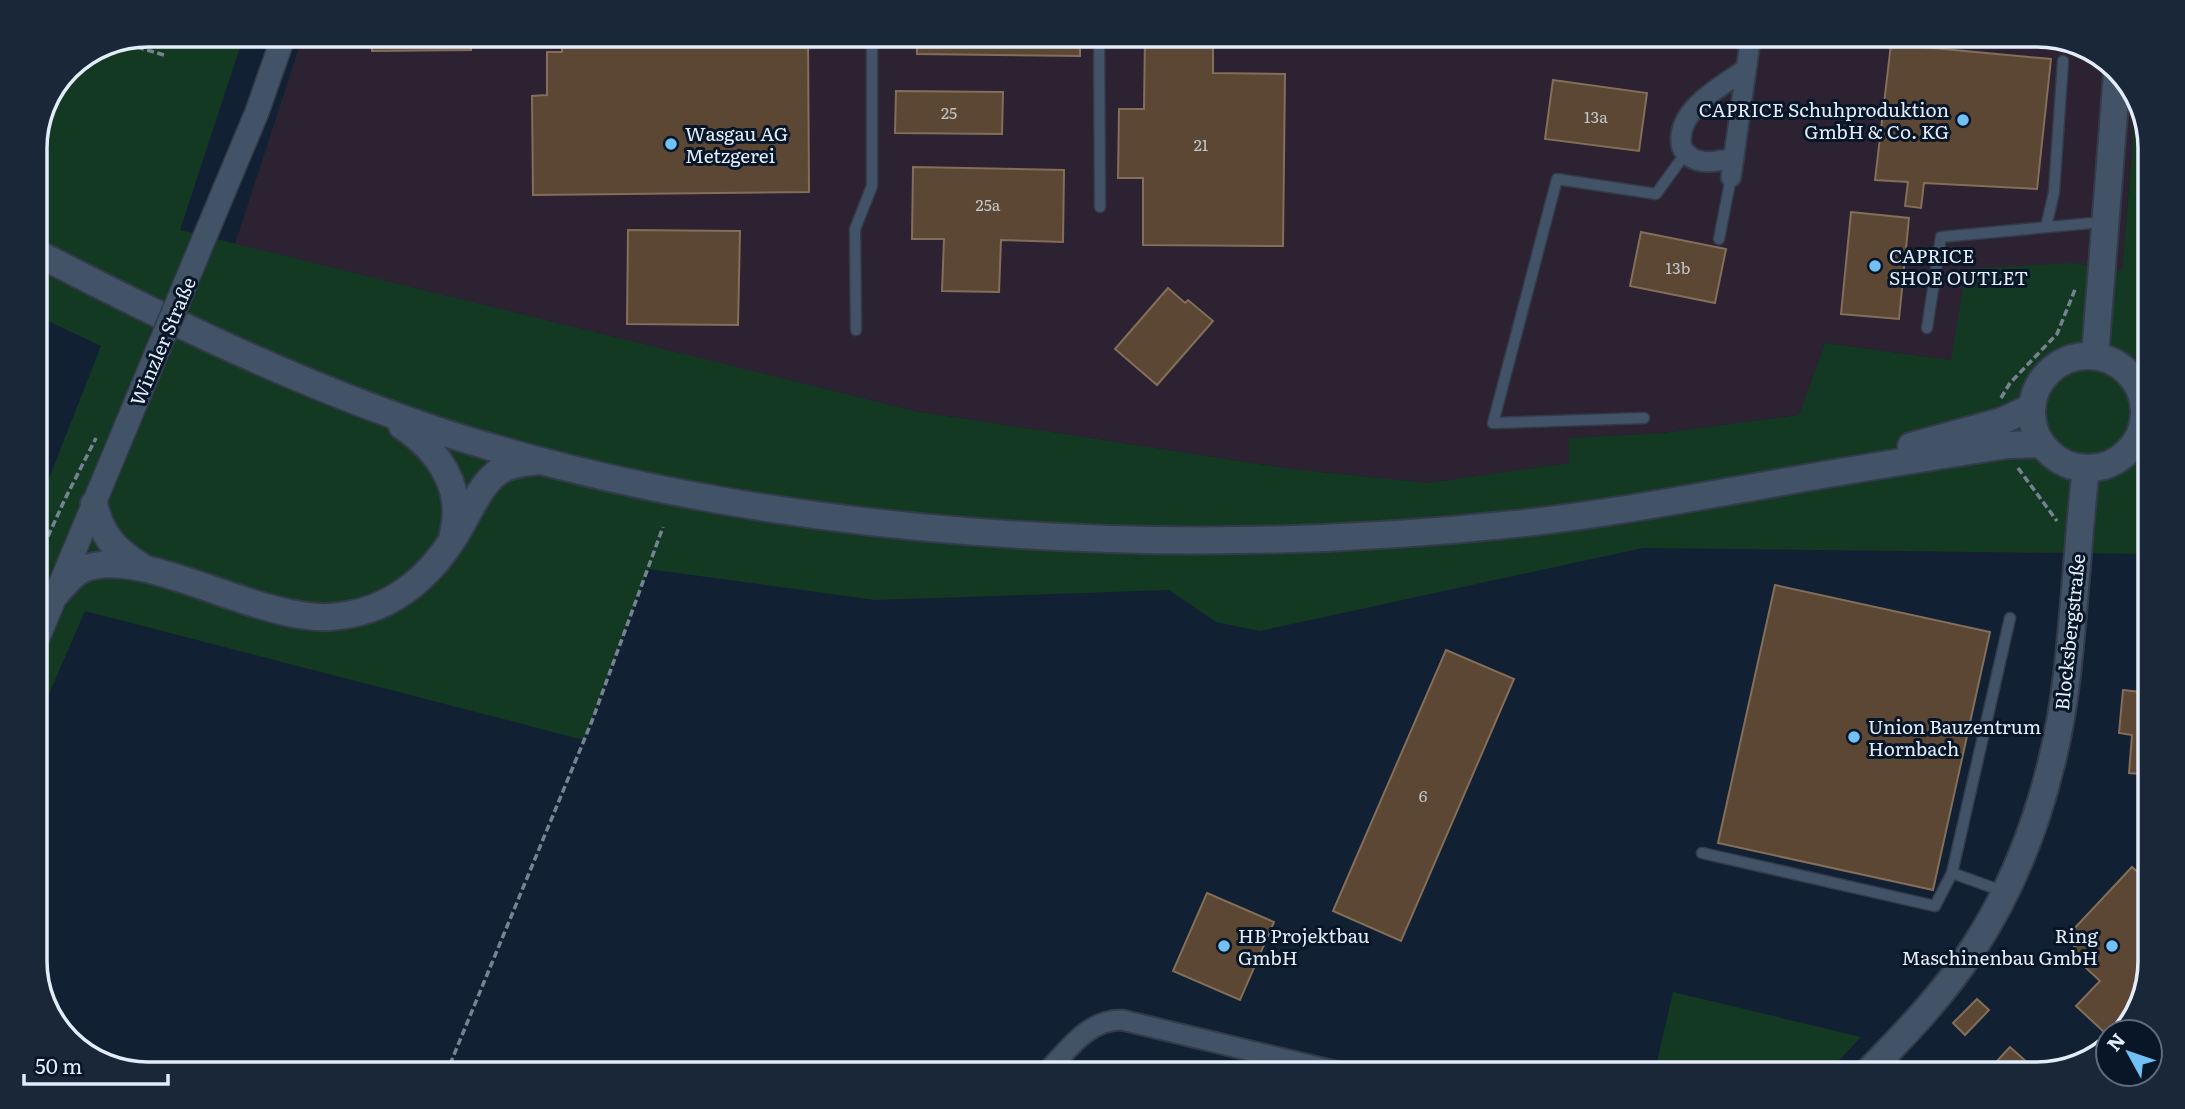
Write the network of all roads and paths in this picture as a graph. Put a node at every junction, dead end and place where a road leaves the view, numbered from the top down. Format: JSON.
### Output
{"nodes":[{"id":1,"x":280,"y":47,"type":"edge"},
{"id":2,"x":872,"y":47,"type":"edge"},
{"id":3,"x":1100,"y":47,"type":"edge"},
{"id":4,"x":1749,"y":47,"type":"edge"},
{"id":5,"x":140,"y":48,"type":"edge"},
{"id":6,"x":164,"y":55,"type":"dead end"},
{"id":7,"x":2063,"y":61,"type":"dead end"},
{"id":8,"x":1745,"y":69,"type":"junction"},
{"id":9,"x":2116,"y":86,"type":"edge"},
{"id":10,"x":1685,"y":154,"type":"junction"},
{"id":11,"x":1734,"y":158,"type":"junction"},
{"id":12,"x":1731,"y":177,"type":"joint"},
{"id":13,"x":1100,"y":206,"type":"dead end"},
{"id":14,"x":2105,"y":222,"type":"junction"},
{"id":15,"x":2046,"y":227,"type":"junction"},
{"id":16,"x":1719,"y":239,"type":"dead end"},
{"id":17,"x":47,"y":258,"type":"edge"},
{"id":18,"x":2078,"y":282,"type":"dead end"},
{"id":19,"x":1927,"y":328,"type":"dead end"},
{"id":20,"x":856,"y":330,"type":"dead end"},
{"id":21,"x":2095,"y":356,"type":"junction"},
{"id":22,"x":2138,"y":385,"type":"edge"},
{"id":23,"x":353,"y":399,"type":"junction"},
{"id":24,"x":2032,"y":407,"type":"junction"},
{"id":25,"x":1644,"y":418,"type":"dead end"},
{"id":26,"x":102,"y":428,"type":"dead end"},
{"id":27,"x":2005,"y":433,"type":"junction"},
{"id":28,"x":2138,"y":437,"type":"edge"},
{"id":29,"x":2042,"y":444,"type":"junction"},
{"id":30,"x":544,"y":461,"type":"junction"},
{"id":31,"x":2086,"y":468,"type":"junction"},
{"id":32,"x":94,"y":504,"type":"junction"},
{"id":33,"x":663,"y":527,"type":"dead end"},
{"id":34,"x":2059,"y":531,"type":"dead end"},
{"id":35,"x":47,"y":539,"type":"edge"},
{"id":36,"x":451,"y":543,"type":"junction"},
{"id":37,"x":144,"y":568,"type":"junction"},
{"id":38,"x":56,"y":594,"type":"junction"},
{"id":39,"x":47,"y":616,"type":"edge"},
{"id":40,"x":2010,"y":618,"type":"dead end"},
{"id":41,"x":1702,"y":853,"type":"dead end"},
{"id":42,"x":1952,"y":873,"type":"junction"},
{"id":43,"x":2005,"y":891,"type":"junction"},
{"id":44,"x":451,"y":1062,"type":"edge"},
{"id":45,"x":1056,"y":1062,"type":"edge"},
{"id":46,"x":1297,"y":1062,"type":"edge"},
{"id":47,"x":1878,"y":1062,"type":"edge"}],
"edges":[{"from":1,"to":32,"type":"street","name":"Winzler Straße","bridge":true},
{"from":2,"to":20,"type":"lane"},
{"from":3,"to":13,"type":"lane"},
{"from":4,"to":8,"type":"street"},
{"from":5,"to":6,"type":"path"},
{"from":7,"to":15,"type":"lane"},
{"from":8,"to":10,"type":"street"},
{"from":8,"to":11,"type":"street"},
{"from":9,"to":14,"type":"main road"},
{"from":10,"to":11,"type":"street"},
{"from":10,"to":25,"type":"lane"},
{"from":11,"to":12,"type":"street"},
{"from":12,"to":16,"type":"lane"},
{"from":14,"to":15,"type":"lane"},
{"from":14,"to":21,"type":"main road"},
{"from":15,"to":19,"type":"lane"},
{"from":17,"to":23,"type":"main road"},
{"from":18,"to":27,"type":"path"},
{"from":21,"to":22,"type":"main road"},
{"from":21,"to":24,"type":"main road"},
{"from":23,"to":30,"type":"main road"},
{"from":23,"to":36,"type":"main road"},
{"from":24,"to":27,"type":"main road"},
{"from":24,"to":29,"type":"main road"},
{"from":26,"to":35,"type":"path"},
{"from":27,"to":29,"type":"main road"},
{"from":27,"to":30,"type":"main road"},
{"from":27,"to":34,"type":"path"},
{"from":28,"to":31,"type":"main road"},
{"from":29,"to":31,"type":"main road"},
{"from":30,"to":36,"type":"main road"},
{"from":31,"to":43,"type":"main road","name":"Blocksbergstraße"},
{"from":32,"to":37,"type":"main road"},
{"from":32,"to":38,"type":"street","name":"Winzler Straße"},
{"from":33,"to":44,"type":"path"},
{"from":36,"to":37,"type":"main road"},
{"from":37,"to":38,"type":"main road"},
{"from":38,"to":39,"type":"street","name":"Winzler Straße"},
{"from":40,"to":42,"type":"lane"},
{"from":41,"to":42,"type":"lane"},
{"from":42,"to":43,"type":"lane"},
{"from":43,"to":47,"type":"main road","name":"Blocksbergstraße"},
{"from":45,"to":46,"type":"street"}]}
